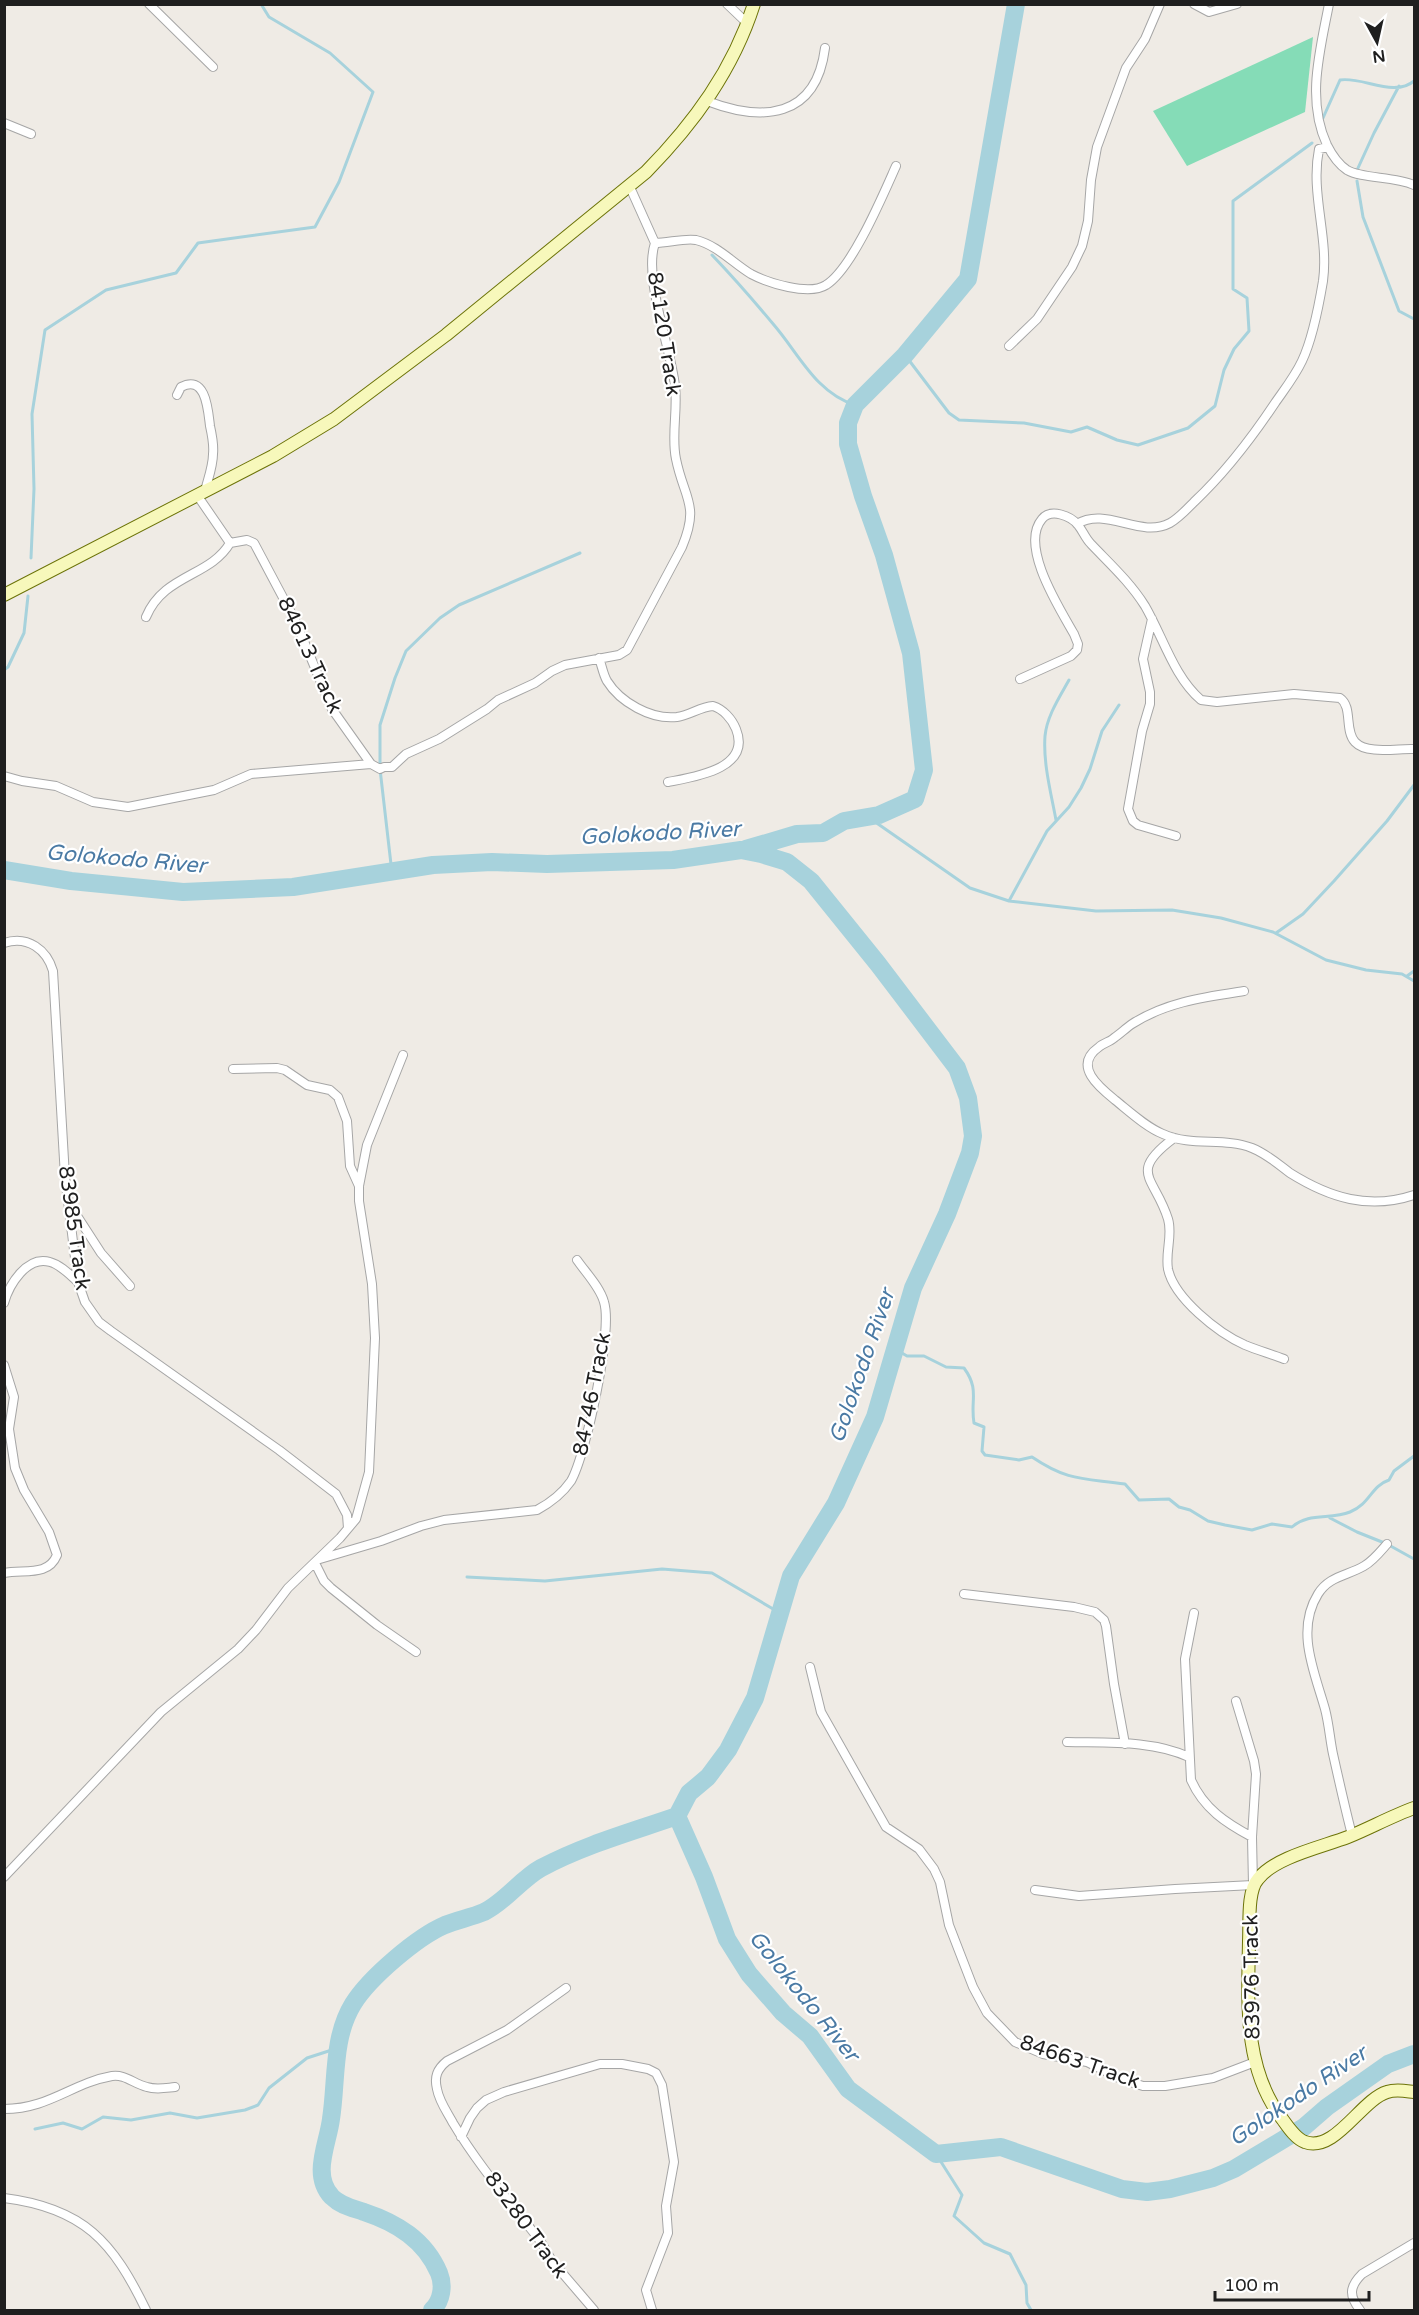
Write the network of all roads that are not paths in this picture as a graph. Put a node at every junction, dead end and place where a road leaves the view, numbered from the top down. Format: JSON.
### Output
{"nodes":[{"id":1,"x":149,"y":4,"type":"edge"},
{"id":2,"x":726,"y":4,"type":"edge"},
{"id":3,"x":754,"y":4,"type":"edge"},
{"id":4,"x":1160,"y":4,"type":"edge"},
{"id":5,"x":1194,"y":4,"type":"edge"},
{"id":6,"x":1237,"y":4,"type":"edge"},
{"id":7,"x":1329,"y":4,"type":"edge"},
{"id":8,"x":748,"y":24,"type":"junction"},
{"id":9,"x":825,"y":48,"type":"dead end"},
{"id":10,"x":213,"y":67,"type":"dead end"},
{"id":11,"x":707,"y":100,"type":"junction"},
{"id":12,"x":4,"y":123,"type":"edge"},
{"id":13,"x":31,"y":134,"type":"dead end"},
{"id":14,"x":1328,"y":147,"type":"junction"},
{"id":15,"x":896,"y":166,"type":"dead end"},
{"id":16,"x":629,"y":185,"type":"junction"},
{"id":17,"x":1414,"y":185,"type":"edge"},
{"id":18,"x":655,"y":243,"type":"junction"},
{"id":19,"x":1010,"y":346,"type":"dead end"},
{"id":20,"x":177,"y":395,"type":"dead end"},
{"id":21,"x":201,"y":493,"type":"junction"},
{"id":22,"x":1077,"y":524,"type":"junction"},
{"id":23,"x":230,"y":543,"type":"junction"},
{"id":24,"x":4,"y":595,"type":"edge"},
{"id":25,"x":146,"y":617,"type":"dead end"},
{"id":26,"x":1152,"y":619,"type":"junction"},
{"id":27,"x":599,"y":658,"type":"junction"},
{"id":28,"x":1020,"y":679,"type":"dead end"},
{"id":29,"x":1414,"y":749,"type":"edge"},
{"id":30,"x":371,"y":764,"type":"junction"},
{"id":31,"x":4,"y":776,"type":"edge"},
{"id":32,"x":668,"y":782,"type":"dead end"},
{"id":33,"x":1176,"y":836,"type":"dead end"},
{"id":34,"x":4,"y":943,"type":"edge"},
{"id":35,"x":1244,"y":991,"type":"dead end"},
{"id":36,"x":403,"y":1055,"type":"dead end"},
{"id":37,"x":233,"y":1069,"type":"dead end"},
{"id":38,"x":1174,"y":1138,"type":"junction"},
{"id":39,"x":359,"y":1186,"type":"junction"},
{"id":40,"x":1414,"y":1195,"type":"edge"},
{"id":41,"x":67,"y":1200,"type":"junction"},
{"id":42,"x":578,"y":1260,"type":"dead end"},
{"id":43,"x":78,"y":1282,"type":"junction"},
{"id":44,"x":130,"y":1286,"type":"dead end"},
{"id":45,"x":4,"y":1303,"type":"edge"},
{"id":46,"x":1284,"y":1359,"type":"dead end"},
{"id":47,"x":4,"y":1365,"type":"edge"},
{"id":48,"x":348,"y":1528,"type":"junction"},
{"id":49,"x":1387,"y":1544,"type":"dead end"},
{"id":50,"x":317,"y":1561,"type":"junction"},
{"id":51,"x":4,"y":1573,"type":"edge"},
{"id":52,"x":964,"y":1594,"type":"dead end"},
{"id":53,"x":1194,"y":1613,"type":"dead end"},
{"id":54,"x":416,"y":1652,"type":"dead end"},
{"id":55,"x":810,"y":1667,"type":"dead end"},
{"id":56,"x":1236,"y":1701,"type":"dead end"},
{"id":57,"x":1067,"y":1742,"type":"dead end"},
{"id":58,"x":1125,"y":1744,"type":"junction"},
{"id":59,"x":1189,"y":1757,"type":"junction"},
{"id":60,"x":1414,"y":1808,"type":"edge"},
{"id":61,"x":1352,"y":1835,"type":"junction"},
{"id":62,"x":1252,"y":1838,"type":"junction"},
{"id":63,"x":4,"y":1876,"type":"edge"},
{"id":64,"x":1253,"y":1886,"type":"junction"},
{"id":65,"x":1035,"y":1890,"type":"dead end"},
{"id":66,"x":566,"y":1988,"type":"dead end"},
{"id":67,"x":1255,"y":2062,"type":"junction"},
{"id":68,"x":175,"y":2087,"type":"dead end"},
{"id":69,"x":1414,"y":2092,"type":"edge"},
{"id":70,"x":4,"y":2109,"type":"edge"},
{"id":71,"x":461,"y":2136,"type":"junction"},
{"id":72,"x":4,"y":2198,"type":"edge"},
{"id":73,"x":1414,"y":2243,"type":"edge"},
{"id":74,"x":146,"y":2310,"type":"edge"},
{"id":75,"x":594,"y":2310,"type":"edge"},
{"id":76,"x":652,"y":2310,"type":"edge"},
{"id":77,"x":1360,"y":2310,"type":"edge"}],
"edges":[{"from":1,"to":10,"type":"street"},
{"from":2,"to":8,"type":"street"},
{"from":3,"to":8,"type":"street"},
{"from":4,"to":19,"type":"street"},
{"from":5,"to":6,"type":"street"},
{"from":7,"to":14,"type":"street"},
{"from":8,"to":11,"type":"street"},
{"from":9,"to":11,"type":"street"},
{"from":11,"to":16,"type":"street"},
{"from":12,"to":13,"type":"street"},
{"from":14,"to":17,"type":"street"},
{"from":14,"to":22,"type":"street"},
{"from":15,"to":18,"type":"street"},
{"from":16,"to":18,"type":"street","name":"84120 Track"},
{"from":16,"to":21,"type":"street"},
{"from":18,"to":27,"type":"street","name":"84120 Track"},
{"from":20,"to":21,"type":"street"},
{"from":21,"to":23,"type":"street"},
{"from":21,"to":24,"type":"street"},
{"from":22,"to":26,"type":"street"},
{"from":22,"to":28,"type":"street"},
{"from":23,"to":25,"type":"street"},
{"from":23,"to":30,"type":"street","name":"84613 Track"},
{"from":26,"to":29,"type":"street"},
{"from":26,"to":33,"type":"street"},
{"from":27,"to":30,"type":"street","name":"84120 Track"},
{"from":27,"to":32,"type":"street"},
{"from":30,"to":31,"type":"street","name":"84120 Track"},
{"from":34,"to":41,"type":"street","name":"83985 Track"},
{"from":35,"to":38,"type":"street"},
{"from":36,"to":39,"type":"street"},
{"from":37,"to":39,"type":"street"},
{"from":38,"to":40,"type":"street"},
{"from":38,"to":46,"type":"street"},
{"from":39,"to":48,"type":"street"},
{"from":41,"to":43,"type":"street","name":"83985 Track"},
{"from":41,"to":44,"type":"street"},
{"from":42,"to":50,"type":"street","name":"84746 Track"},
{"from":43,"to":45,"type":"street"},
{"from":43,"to":48,"type":"street","name":"83985 Track"},
{"from":47,"to":51,"type":"street"},
{"from":48,"to":50,"type":"street"},
{"from":49,"to":61,"type":"street"},
{"from":50,"to":54,"type":"street"},
{"from":50,"to":63,"type":"street"},
{"from":52,"to":58,"type":"street"},
{"from":53,"to":59,"type":"street"},
{"from":55,"to":67,"type":"street","name":"84663 Track"},
{"from":56,"to":62,"type":"street"},
{"from":57,"to":58,"type":"street"},
{"from":58,"to":59,"type":"street"},
{"from":59,"to":62,"type":"street"},
{"from":60,"to":61,"type":"street","name":"83976 Track"},
{"from":61,"to":64,"type":"street","name":"83976 Track"},
{"from":62,"to":64,"type":"street"},
{"from":64,"to":65,"type":"street"},
{"from":64,"to":67,"type":"street","name":"83976 Track"},
{"from":66,"to":71,"type":"street","name":"83280 Track"},
{"from":67,"to":69,"type":"street","name":"83976 Track"},
{"from":68,"to":70,"type":"street"},
{"from":71,"to":75,"type":"street","name":"83280 Track"},
{"from":71,"to":76,"type":"street"},
{"from":72,"to":74,"type":"street"},
{"from":73,"to":77,"type":"street"}]}
